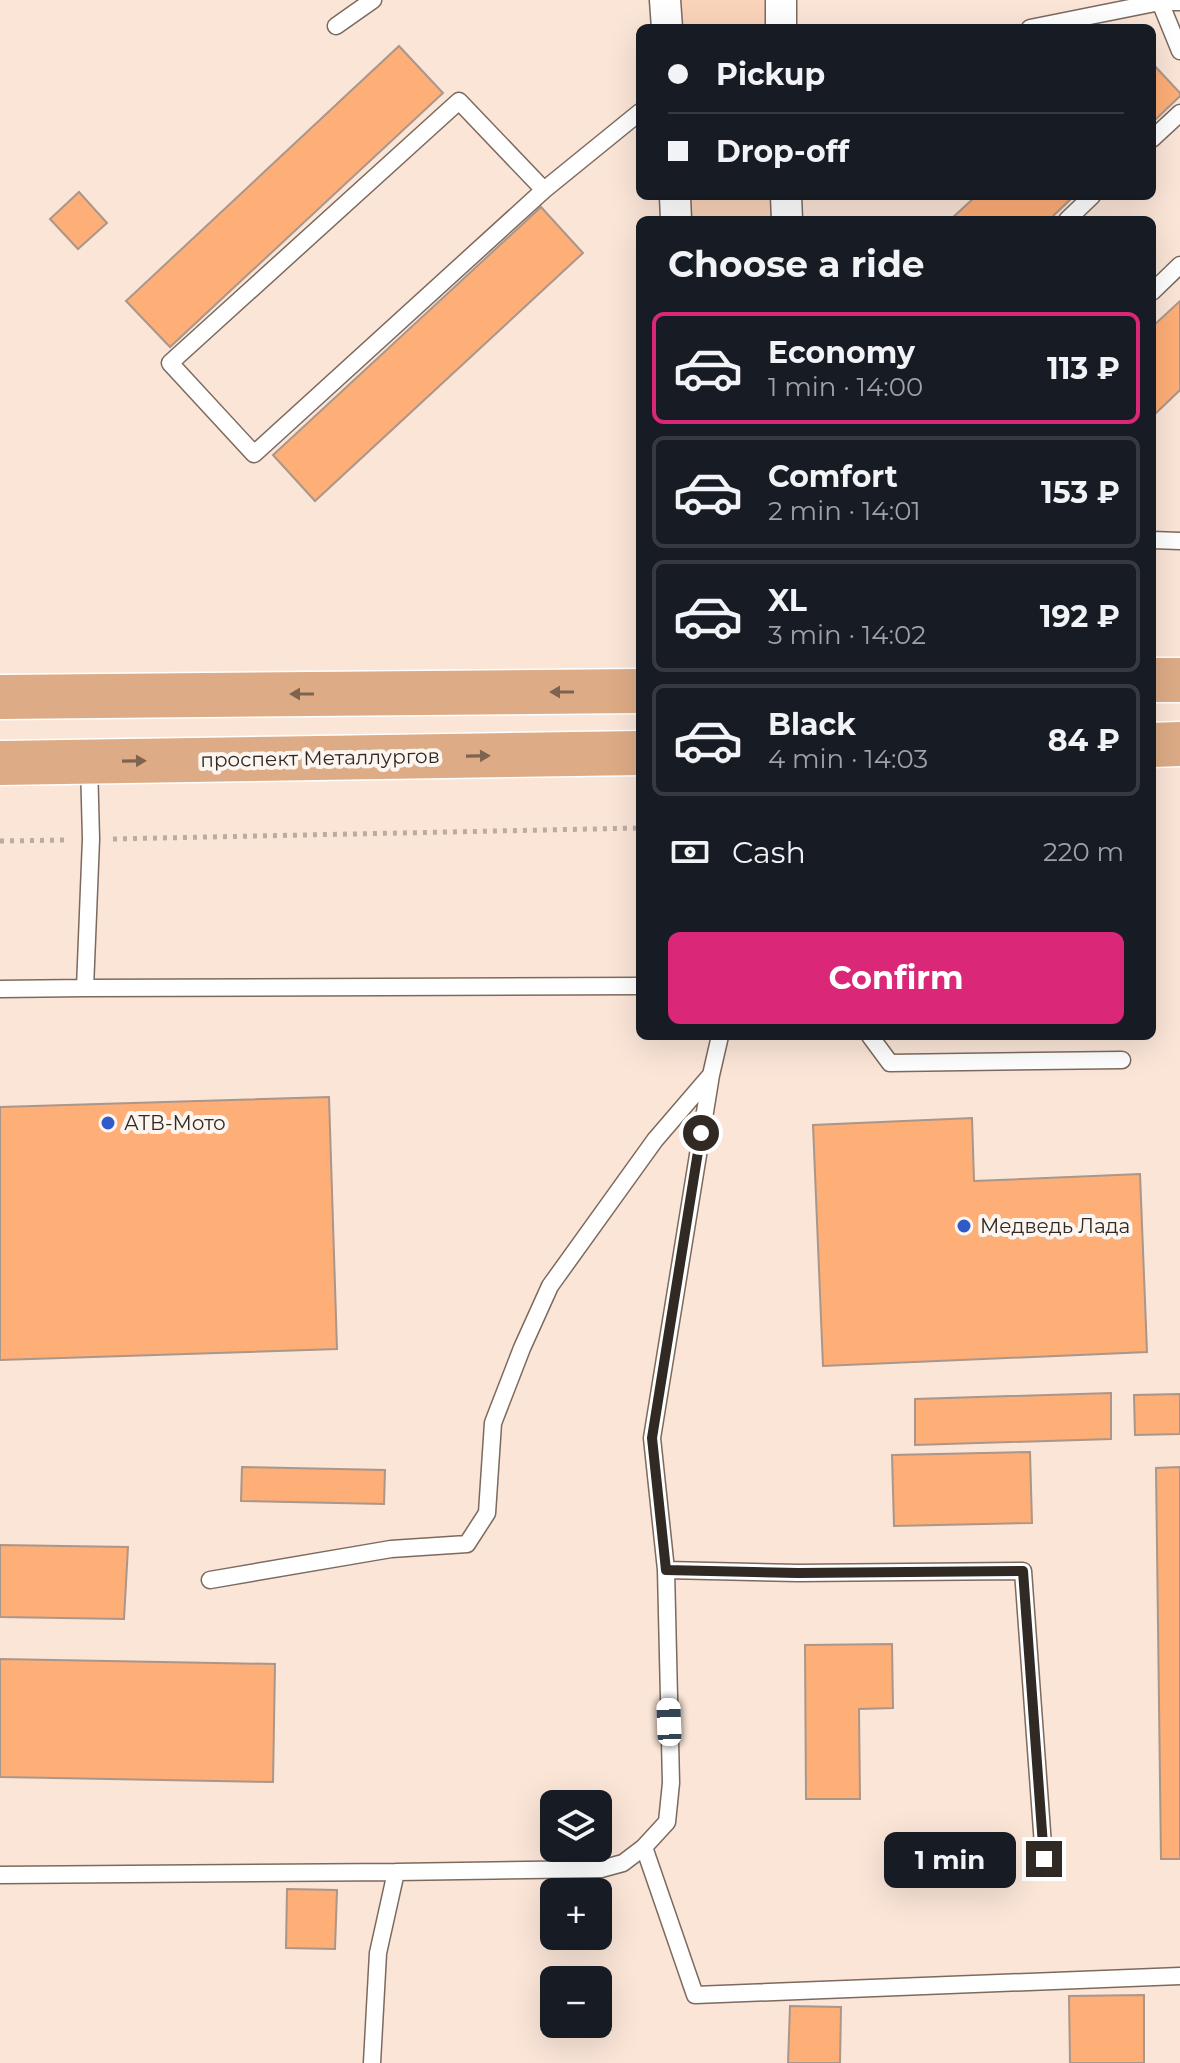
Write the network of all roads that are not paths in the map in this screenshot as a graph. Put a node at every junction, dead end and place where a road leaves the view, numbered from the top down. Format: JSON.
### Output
{"nodes":[{"id":1,"x":373,"y":0,"type":"edge"},
{"id":2,"x":665,"y":0,"type":"edge"},
{"id":3,"x":781,"y":0,"type":"edge"},
{"id":4,"x":1160,"y":2,"type":"junction"},
{"id":5,"x":1180,"y":2,"type":"edge"},
{"id":6,"x":667,"y":24,"type":"edge"},
{"id":7,"x":781,"y":24,"type":"edge"},
{"id":8,"x":1050,"y":24,"type":"edge"},
{"id":9,"x":336,"y":26,"type":"dead end"},
{"id":10,"x":1180,"y":51,"type":"edge"},
{"id":11,"x":1180,"y":113,"type":"edge"},
{"id":12,"x":636,"y":115,"type":"edge"},
{"id":13,"x":1156,"y":135,"type":"edge"},
{"id":14,"x":544,"y":190,"type":"junction"},
{"id":15,"x":1088,"y":200,"type":"edge"},
{"id":16,"x":1071,"y":216,"type":"edge"},
{"id":17,"x":1180,"y":265,"type":"edge"},
{"id":18,"x":1156,"y":288,"type":"edge"},
{"id":19,"x":1156,"y":540,"type":"edge"},
{"id":20,"x":1180,"y":541,"type":"edge"},
{"id":21,"x":1156,"y":680,"type":"edge"},
{"id":22,"x":1180,"y":680,"type":"edge"},
{"id":23,"x":636,"y":691,"type":"edge"},
{"id":24,"x":4,"y":692,"type":"edge"},
{"id":25,"x":1180,"y":744,"type":"edge"},
{"id":26,"x":1156,"y":745,"type":"edge"},
{"id":27,"x":636,"y":753,"type":"edge"},
{"id":28,"x":88,"y":761,"type":"junction"},
{"id":29,"x":0,"y":763,"type":"edge"},
{"id":30,"x":636,"y":986,"type":"edge"},
{"id":31,"x":85,"y":988,"type":"junction"},
{"id":32,"x":0,"y":989,"type":"edge"},
{"id":33,"x":719,"y":1040,"type":"edge"},
{"id":34,"x":873,"y":1040,"type":"edge"},
{"id":35,"x":1122,"y":1060,"type":"dead end"},
{"id":36,"x":711,"y":1075,"type":"junction"},
{"id":37,"x":666,"y":1570,"type":"junction"},
{"id":38,"x":210,"y":1580,"type":"dead end"},
{"id":39,"x":644,"y":1847,"type":"junction"},
{"id":40,"x":1044,"y":1859,"type":"dead end"},
{"id":41,"x":396,"y":1872,"type":"junction"},
{"id":42,"x":0,"y":1875,"type":"edge"},
{"id":43,"x":1180,"y":1976,"type":"edge"},
{"id":44,"x":372,"y":2063,"type":"edge"}],
"edges":[{"from":1,"to":9,"type":"lane"},
{"from":2,"to":6,"type":"street"},
{"from":3,"to":7,"type":"street"},
{"from":4,"to":5,"type":"lane"},
{"from":4,"to":8,"type":"lane"},
{"from":4,"to":10,"type":"lane"},
{"from":11,"to":13,"type":"lane"},
{"from":12,"to":14,"type":"lane"},
{"from":14,"to":14,"type":"lane"},
{"from":15,"to":16,"type":"lane"},
{"from":17,"to":18,"type":"lane"},
{"from":19,"to":20,"type":"lane"},
{"from":21,"to":22,"type":"main road"},
{"from":23,"to":24,"type":"main road","one_way":true},
{"from":25,"to":26,"type":"main road"},
{"from":28,"to":27,"type":"main road","name":"проспект Металлургов","one_way":true},
{"from":28,"to":29,"type":"main road","name":"проспект Металлургов"},
{"from":28,"to":31,"type":"lane"},
{"from":30,"to":31,"type":"lane"},
{"from":31,"to":32,"type":"lane"},
{"from":33,"to":36,"type":"lane"},
{"from":34,"to":35,"type":"lane"},
{"from":36,"to":37,"type":"lane"},
{"from":36,"to":38,"type":"lane"},
{"from":37,"to":39,"type":"lane"},
{"from":37,"to":40,"type":"lane"},
{"from":39,"to":41,"type":"lane"},
{"from":39,"to":43,"type":"lane"},
{"from":41,"to":42,"type":"lane"},
{"from":41,"to":44,"type":"lane"}]}
